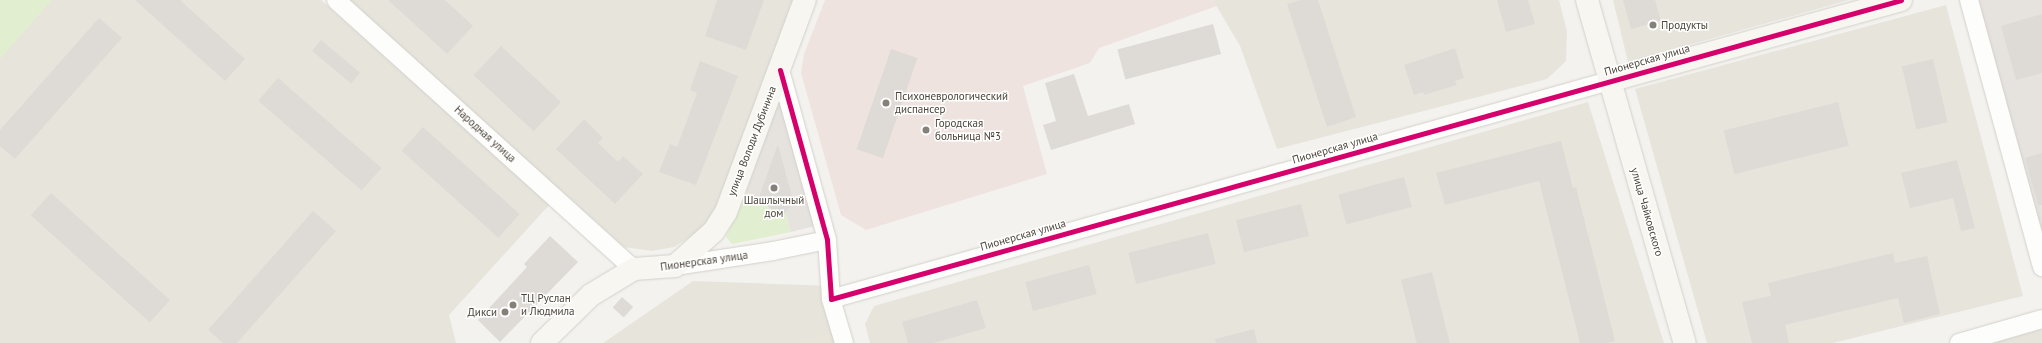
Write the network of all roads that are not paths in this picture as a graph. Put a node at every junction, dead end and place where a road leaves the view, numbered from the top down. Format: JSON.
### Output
{"nodes":[{"id":1,"x":336,"y":0,"type":"edge"},
{"id":2,"x":805,"y":0,"type":"edge"},
{"id":3,"x":1587,"y":0,"type":"edge"},
{"id":4,"x":1901,"y":0,"type":"edge"},
{"id":5,"x":1969,"y":0,"type":"edge"},
{"id":6,"x":780,"y":70,"type":"junction"},
{"id":7,"x":1609,"y":81,"type":"junction"},
{"id":8,"x":827,"y":240,"type":"junction"},
{"id":9,"x":675,"y":266,"type":"junction"},
{"id":10,"x":2042,"y":267,"type":"edge"},
{"id":11,"x":634,"y":268,"type":"junction"},
{"id":12,"x":831,"y":299,"type":"junction"},
{"id":13,"x":2042,"y":319,"type":"edge"},
{"id":14,"x":1966,"y":342,"type":"edge"},
{"id":15,"x":542,"y":343,"type":"edge"},
{"id":16,"x":844,"y":343,"type":"edge"},
{"id":17,"x":1685,"y":343,"type":"edge"}],
"edges":[{"from":1,"to":11,"type":"street","name":"Народная улица"},
{"from":2,"to":6,"type":"street","name":"улица Володи Дубинина"},
{"from":3,"to":7,"type":"street","name":"улица Чайковского"},
{"from":4,"to":7,"type":"street","name":"Пионерская улица"},
{"from":5,"to":10,"type":"street"},
{"from":6,"to":8,"type":"street"},
{"from":6,"to":9,"type":"street","name":"улица Володи Дубинина"},
{"from":7,"to":12,"type":"street","name":"Пионерская улица"},
{"from":7,"to":17,"type":"street","name":"улица Чайковского"},
{"from":8,"to":9,"type":"street","name":"Пионерская улица"},
{"from":8,"to":12,"type":"street"},
{"from":9,"to":11,"type":"street","name":"Пионерская улица"},
{"from":11,"to":15,"type":"street","name":"Пионерская улица"},
{"from":12,"to":16,"type":"street"},
{"from":13,"to":14,"type":"street"}]}
